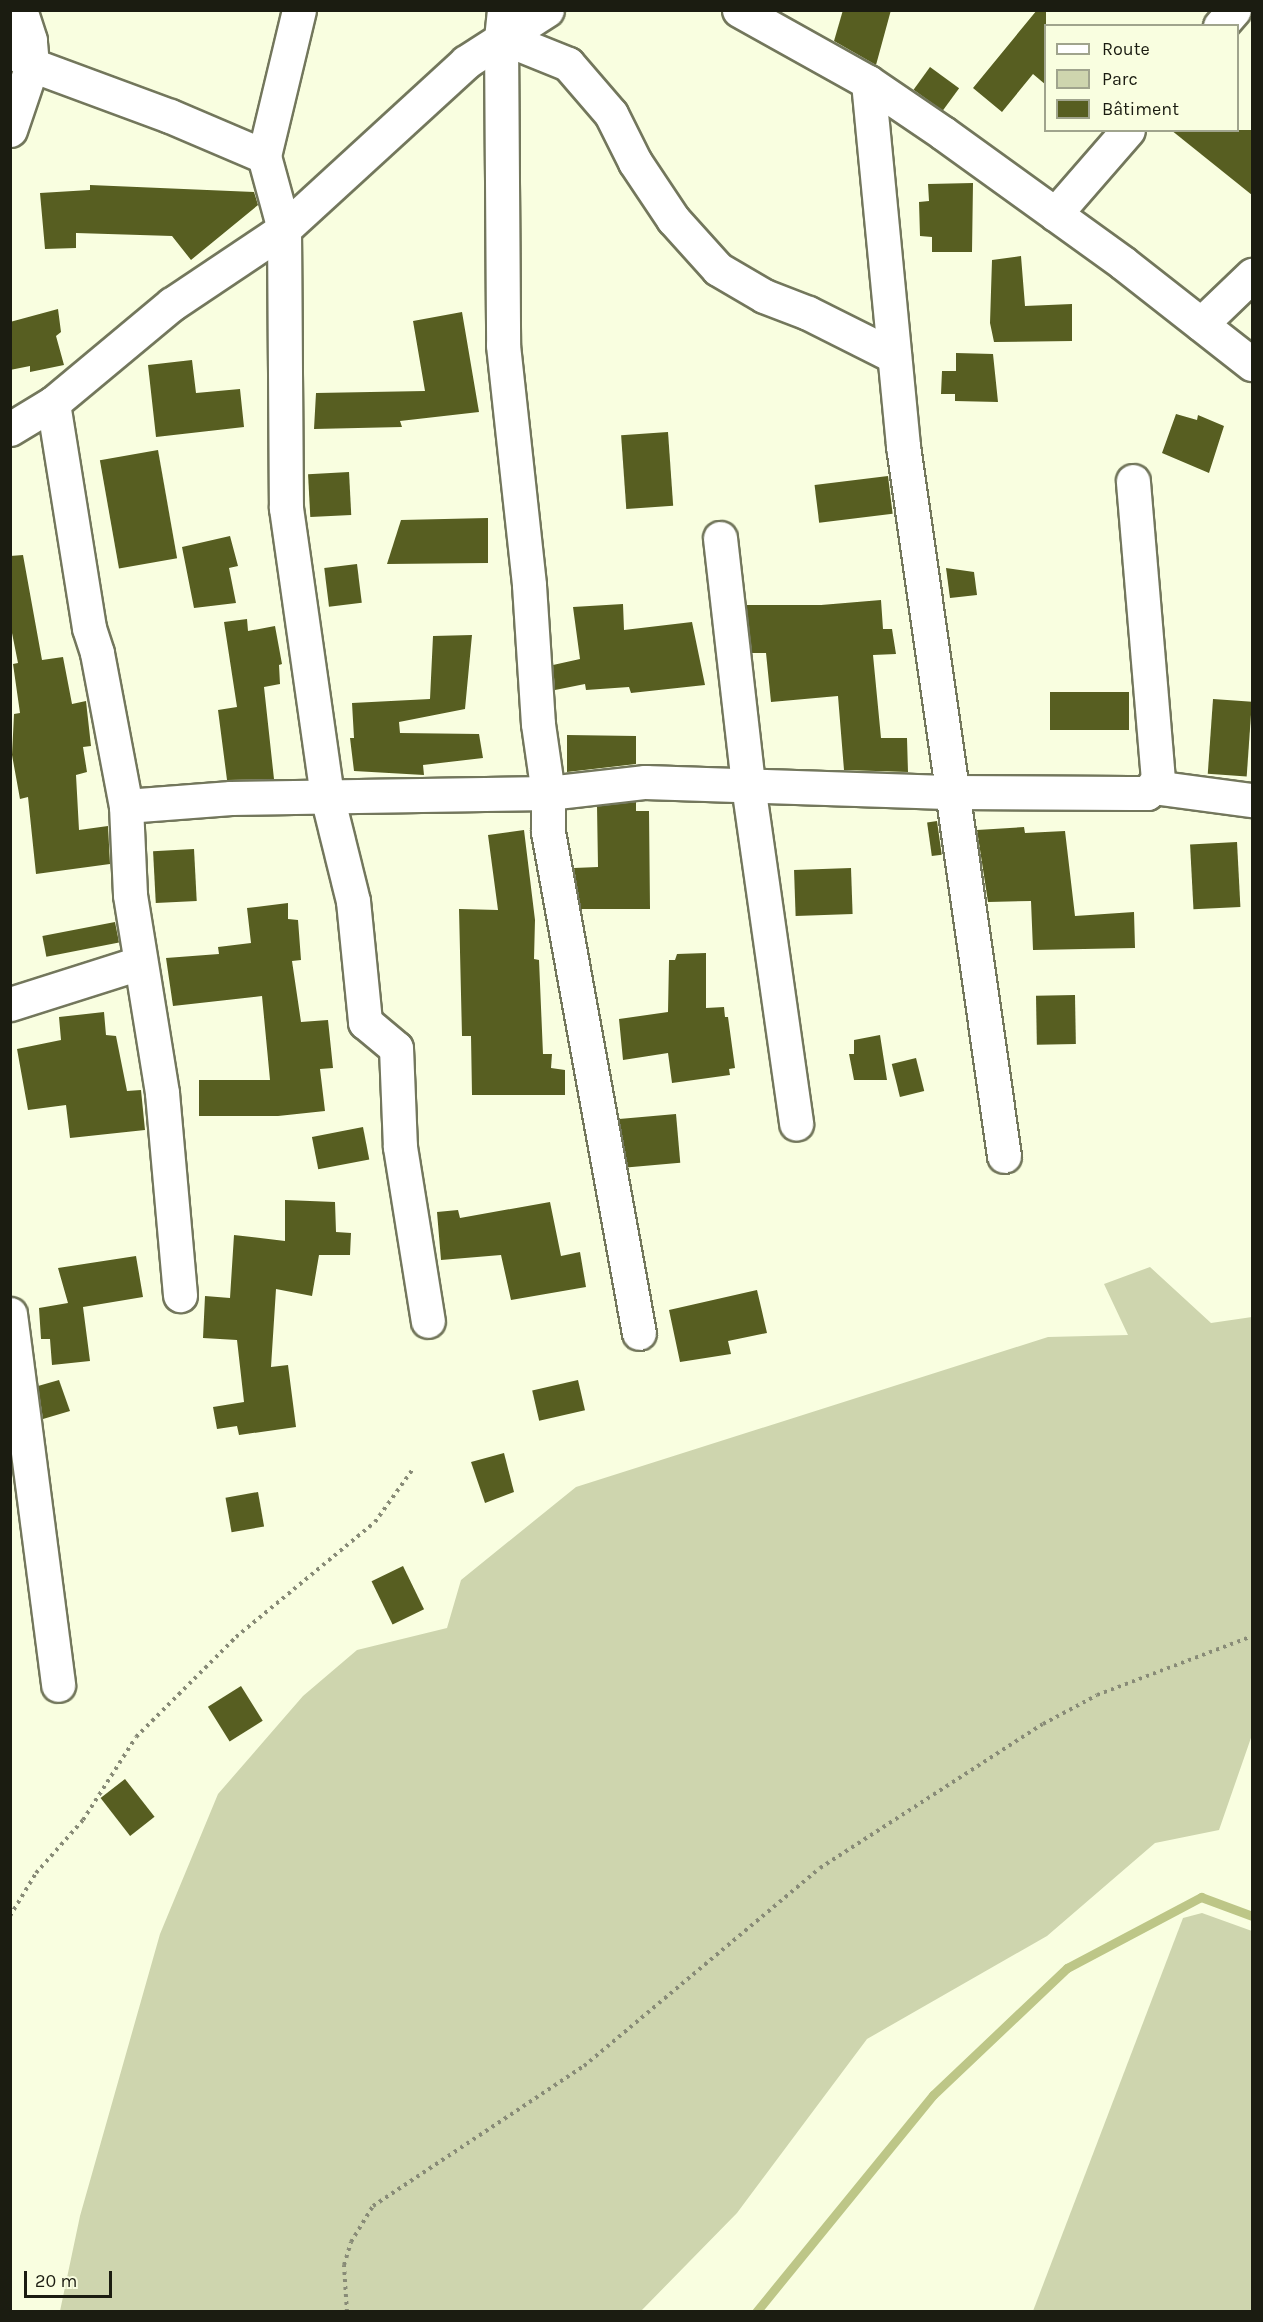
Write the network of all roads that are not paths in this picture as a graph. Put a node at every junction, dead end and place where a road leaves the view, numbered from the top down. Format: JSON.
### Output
{"nodes":[{"id":1,"x":20,"y":10,"type":"edge"},
{"id":2,"x":299,"y":10,"type":"edge"},
{"id":3,"x":547,"y":10,"type":"edge"},
{"id":4,"x":739,"y":10,"type":"edge"},
{"id":5,"x":1234,"y":10,"type":"edge"},
{"id":6,"x":502,"y":24,"type":"edge"},
{"id":7,"x":1222,"y":24,"type":"edge"},
{"id":8,"x":21,"y":56,"type":"edge"},
{"id":9,"x":868,"y":82,"type":"junction"},
{"id":10,"x":10,"y":130,"type":"edge"},
{"id":11,"x":1126,"y":132,"type":"edge"},
{"id":12,"x":264,"y":156,"type":"junction"},
{"id":13,"x":1055,"y":214,"type":"junction"},
{"id":14,"x":285,"y":229,"type":"junction"},
{"id":15,"x":1252,"y":275,"type":"edge"},
{"id":16,"x":1201,"y":324,"type":"junction"},
{"id":17,"x":894,"y":356,"type":"junction"},
{"id":18,"x":1252,"y":364,"type":"edge"},
{"id":19,"x":53,"y":403,"type":"junction"},
{"id":20,"x":10,"y":429,"type":"edge"},
{"id":21,"x":1133,"y":481,"type":"dead end"},
{"id":22,"x":720,"y":538,"type":"dead end"},
{"id":23,"x":748,"y":785,"type":"junction"},
{"id":24,"x":1154,"y":787,"type":"junction"},
{"id":25,"x":954,"y":792,"type":"junction"},
{"id":26,"x":548,"y":793,"type":"junction"},
{"id":27,"x":327,"y":796,"type":"junction"},
{"id":28,"x":1252,"y":800,"type":"edge"},
{"id":29,"x":126,"y":806,"type":"junction"},
{"id":30,"x":140,"y":963,"type":"junction"},
{"id":31,"x":10,"y":1004,"type":"edge"},
{"id":32,"x":796,"y":1124,"type":"dead end"},
{"id":33,"x":1004,"y":1156,"type":"dead end"},
{"id":34,"x":180,"y":1295,"type":"dead end"},
{"id":35,"x":10,"y":1314,"type":"edge"},
{"id":36,"x":428,"y":1321,"type":"dead end"},
{"id":37,"x":639,"y":1333,"type":"dead end"},
{"id":38,"x":58,"y":1685,"type":"dead end"}],
"edges":[{"from":1,"to":8,"type":"street"},
{"from":2,"to":12,"type":"street"},
{"from":3,"to":6,"type":"street"},
{"from":4,"to":9,"type":"street"},
{"from":5,"to":7,"type":"street"},
{"from":6,"to":14,"type":"street"},
{"from":6,"to":17,"type":"street"},
{"from":6,"to":26,"type":"street"},
{"from":8,"to":10,"type":"street"},
{"from":8,"to":12,"type":"street"},
{"from":9,"to":13,"type":"street"},
{"from":9,"to":17,"type":"street"},
{"from":11,"to":13,"type":"street"},
{"from":12,"to":14,"type":"street"},
{"from":13,"to":16,"type":"street"},
{"from":14,"to":19,"type":"street"},
{"from":14,"to":27,"type":"street"},
{"from":15,"to":16,"type":"street"},
{"from":16,"to":18,"type":"street"},
{"from":17,"to":25,"type":"street"},
{"from":19,"to":20,"type":"street"},
{"from":19,"to":29,"type":"street"},
{"from":21,"to":24,"type":"street"},
{"from":22,"to":23,"type":"street"},
{"from":23,"to":25,"type":"street"},
{"from":23,"to":26,"type":"street"},
{"from":23,"to":32,"type":"street"},
{"from":24,"to":25,"type":"street"},
{"from":24,"to":28,"type":"street"},
{"from":25,"to":33,"type":"street"},
{"from":26,"to":27,"type":"street"},
{"from":26,"to":37,"type":"street"},
{"from":27,"to":29,"type":"street"},
{"from":27,"to":36,"type":"street"},
{"from":29,"to":30,"type":"street"},
{"from":30,"to":31,"type":"street"},
{"from":30,"to":34,"type":"street"},
{"from":35,"to":38,"type":"street"}]}
